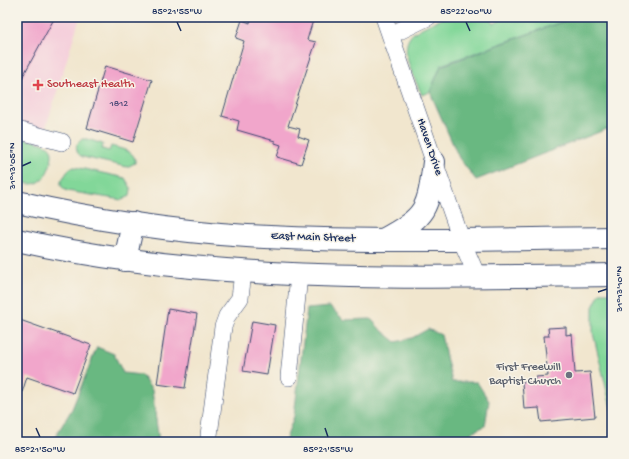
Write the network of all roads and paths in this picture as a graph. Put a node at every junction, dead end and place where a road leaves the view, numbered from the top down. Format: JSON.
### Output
{"nodes":[{"id":1,"x":384,"y":17,"type":"edge"},
{"id":2,"x":428,"y":17,"type":"edge"},
{"id":3,"x":391,"y":36,"type":"junction"},
{"id":4,"x":17,"y":130,"type":"edge"},
{"id":5,"x":62,"y":142,"type":"dead end"},
{"id":6,"x":434,"y":162,"type":"junction"},
{"id":7,"x":17,"y":202,"type":"edge"},
{"id":8,"x":134,"y":224,"type":"junction"},
{"id":9,"x":612,"y":238,"type":"edge"},
{"id":10,"x":462,"y":239,"type":"junction"},
{"id":11,"x":383,"y":240,"type":"junction"},
{"id":12,"x":18,"y":241,"type":"edge"},
{"id":13,"x":125,"y":260,"type":"junction"},
{"id":14,"x":243,"y":272,"type":"junction"},
{"id":15,"x":299,"y":275,"type":"junction"},
{"id":16,"x":612,"y":275,"type":"edge"},
{"id":17,"x":477,"y":276,"type":"junction"},
{"id":18,"x":290,"y":377,"type":"dead end"},
{"id":19,"x":209,"y":435,"type":"dead end"}],
"edges":[{"from":1,"to":3,"type":"street","name":"Haven Drive"},
{"from":2,"to":3,"type":"street"},
{"from":3,"to":6,"type":"street","name":"Haven Drive"},
{"from":4,"to":5,"type":"street"},
{"from":6,"to":10,"type":"street","name":"Haven Drive"},
{"from":6,"to":11,"type":"main road"},
{"from":7,"to":8,"type":"main road","name":"East Main Street"},
{"from":8,"to":11,"type":"main road","name":"East Main Street"},
{"from":8,"to":13,"type":"main road"},
{"from":9,"to":10,"type":"main road","name":"East Main Street"},
{"from":10,"to":11,"type":"main road","name":"East Main Street"},
{"from":10,"to":17,"type":"street","name":"Haven Drive"},
{"from":12,"to":13,"type":"main road"},
{"from":13,"to":14,"type":"main road"},
{"from":14,"to":15,"type":"main road"},
{"from":14,"to":19,"type":"street"},
{"from":15,"to":17,"type":"main road"},
{"from":15,"to":18,"type":"street"},
{"from":16,"to":17,"type":"main road"}]}
